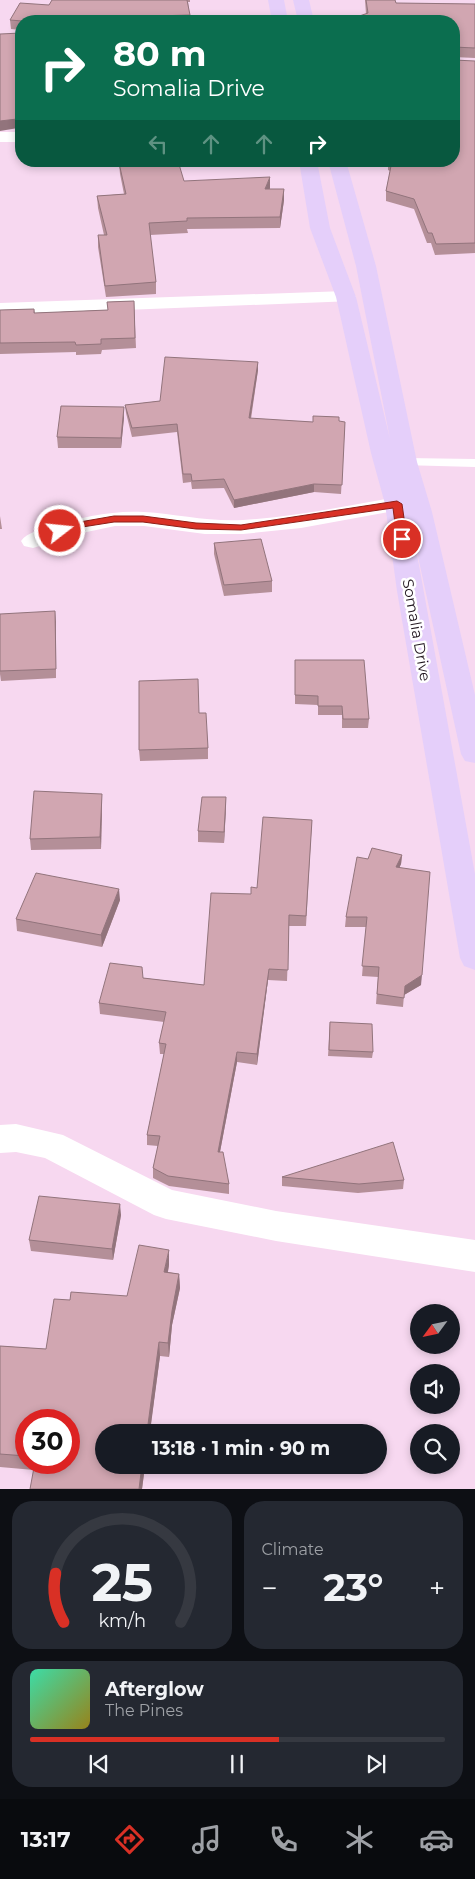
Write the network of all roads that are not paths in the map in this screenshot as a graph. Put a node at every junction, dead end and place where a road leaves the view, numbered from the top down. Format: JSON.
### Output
{"nodes":[{"id":1,"x":276,"y":0,"type":"edge"},
{"id":2,"x":301,"y":0,"type":"edge"},
{"id":3,"x":279,"y":15,"type":"edge"},
{"id":4,"x":305,"y":15,"type":"edge"},
{"id":5,"x":15,"y":137,"type":"edge"},
{"id":6,"x":0,"y":138,"type":"edge"},
{"id":7,"x":309,"y":167,"type":"edge"},
{"id":8,"x":339,"y":167,"type":"edge"},
{"id":9,"x":346,"y":297,"type":"junction"},
{"id":10,"x":0,"y":309,"type":"edge"},
{"id":11,"x":406,"y":462,"type":"junction"},
{"id":12,"x":475,"y":464,"type":"edge"},
{"id":13,"x":397,"y":504,"type":"junction"},
{"id":14,"x":33,"y":541,"type":"dead end"},
{"id":15,"x":475,"y":754,"type":"edge"},
{"id":16,"x":475,"y":958,"type":"edge"},
{"id":17,"x":0,"y":1139,"type":"edge"},
{"id":18,"x":475,"y":1256,"type":"edge"}],
"edges":[{"from":1,"to":3,"type":"main road"},
{"from":2,"to":4,"type":"main road"},
{"from":5,"to":6,"type":"street"},
{"from":7,"to":9,"type":"main road","name":"Somalia Drive"},
{"from":8,"to":11,"type":"main road","name":"Somalia Drive"},
{"from":9,"to":10,"type":"street"},
{"from":9,"to":13,"type":"main road","name":"Somalia Drive"},
{"from":11,"to":12,"type":"lane"},
{"from":11,"to":15,"type":"main road","name":"Somalia Drive"},
{"from":13,"to":14,"type":"street"},
{"from":13,"to":16,"type":"main road","name":"Somalia Drive"},
{"from":17,"to":18,"type":"street"}]}
